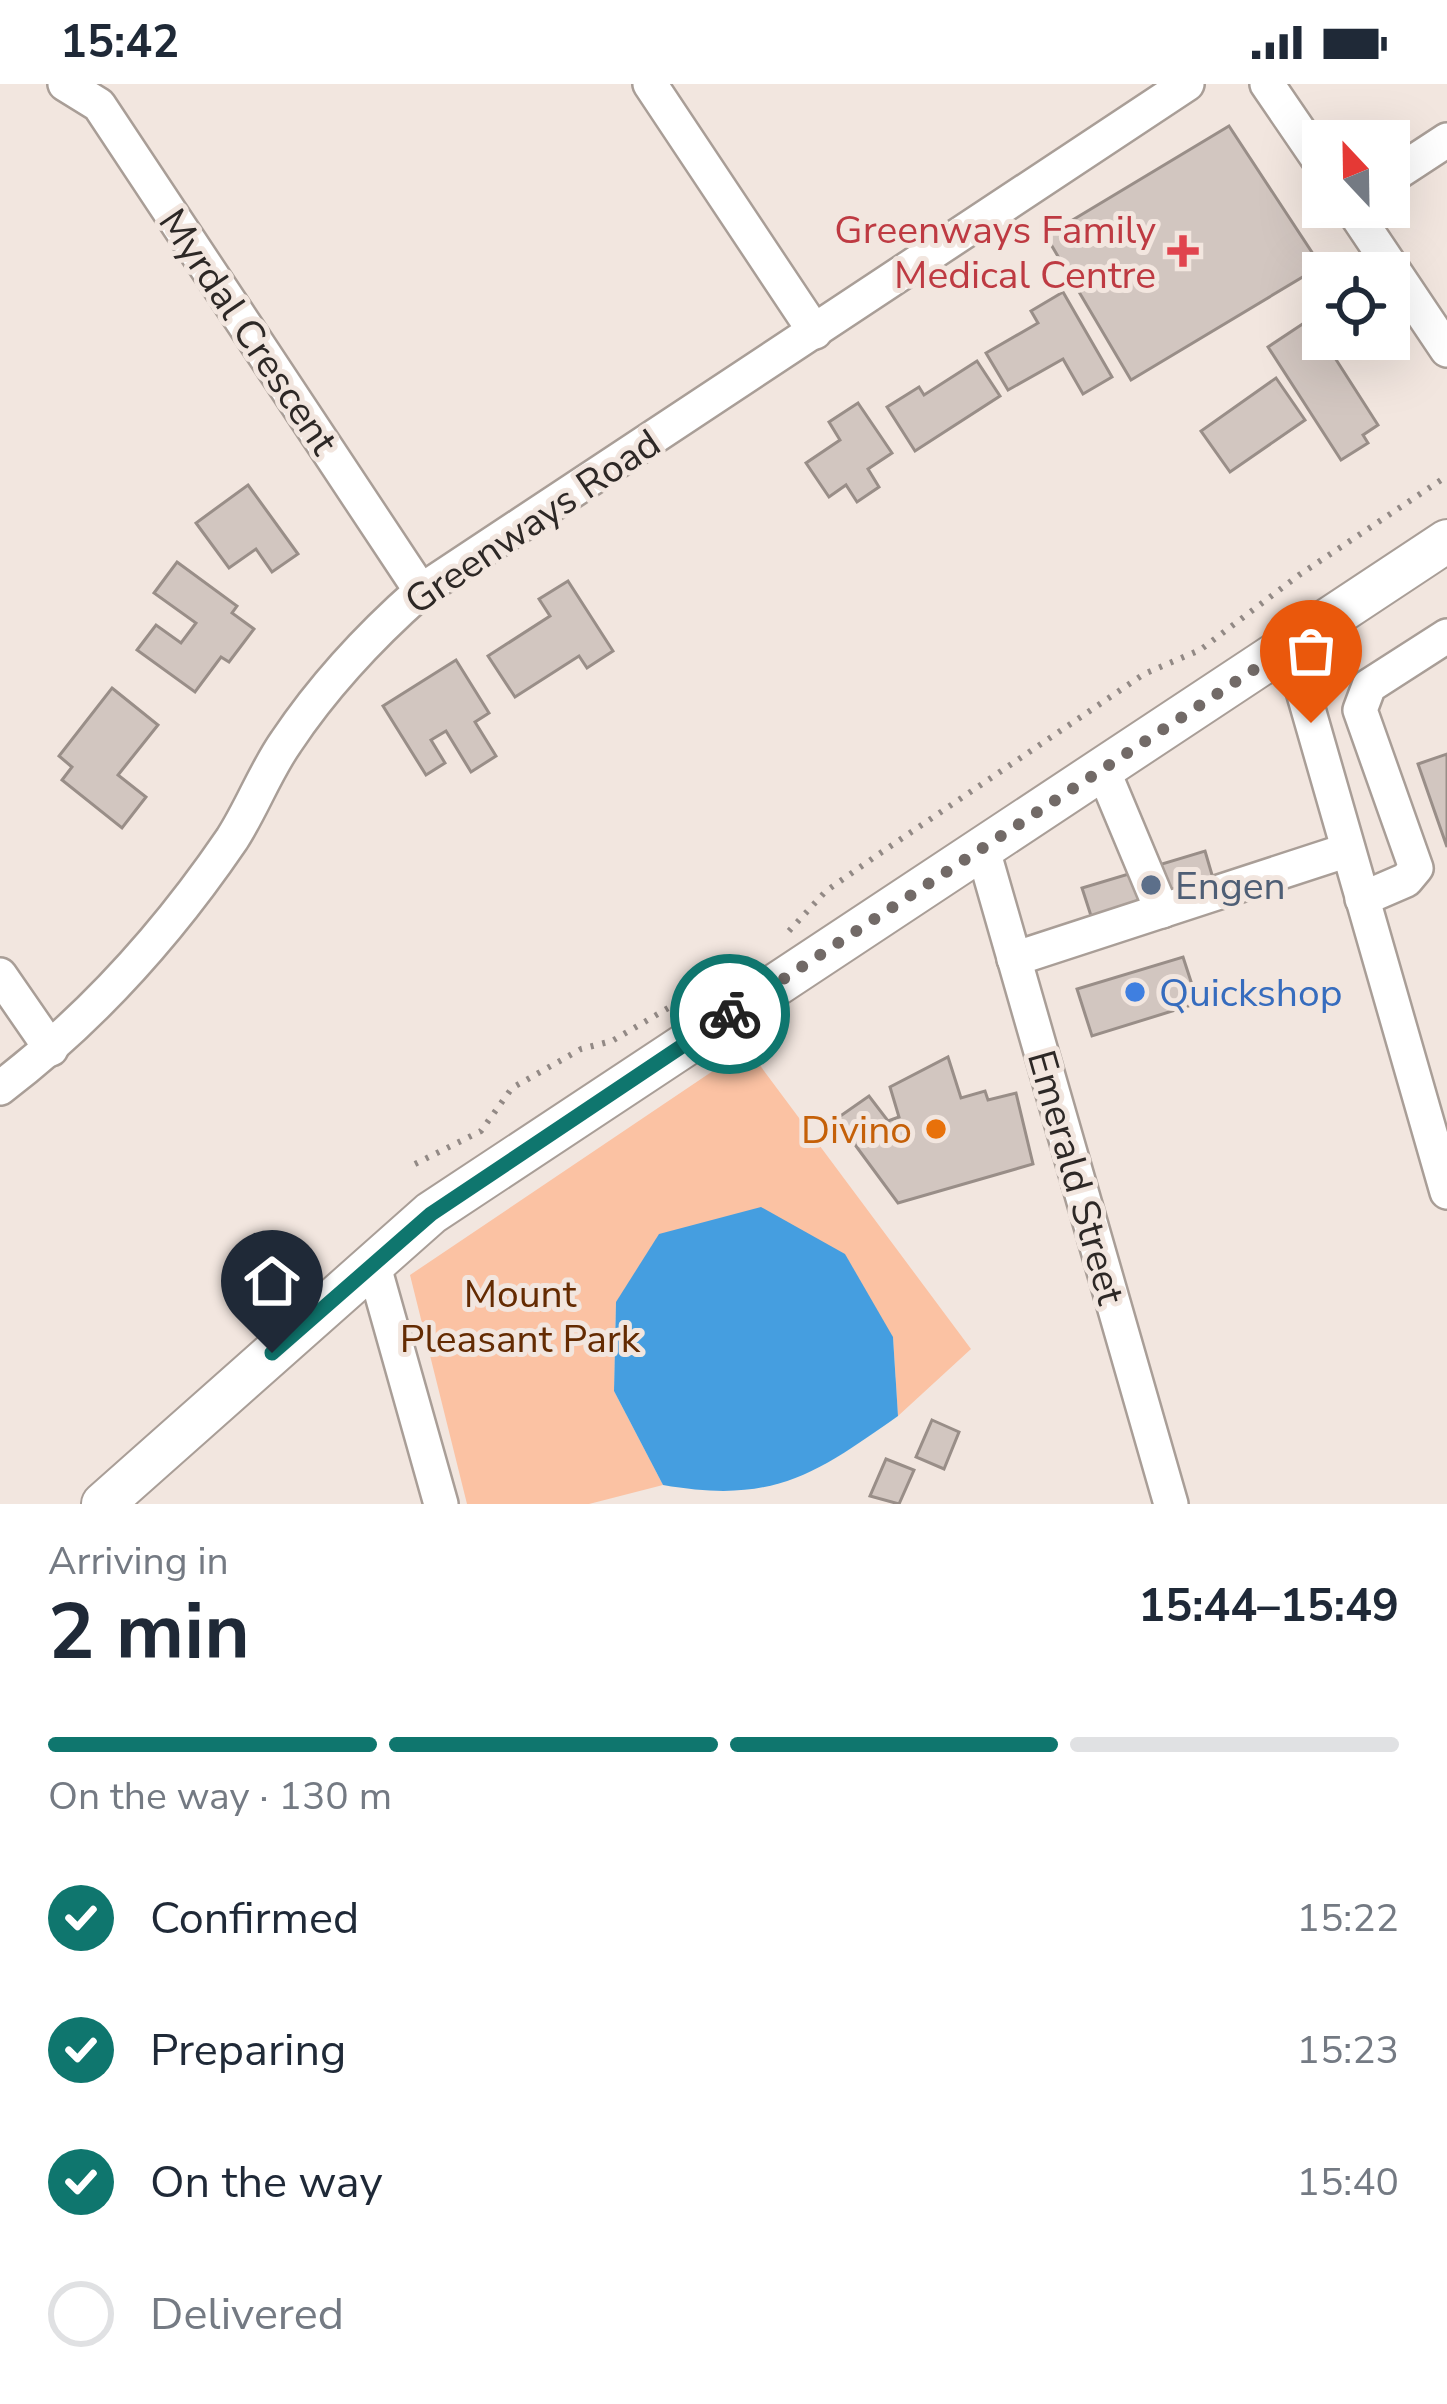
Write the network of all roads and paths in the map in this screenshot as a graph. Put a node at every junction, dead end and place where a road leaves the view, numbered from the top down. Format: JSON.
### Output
{"nodes":[{"id":1,"x":65,"y":84,"type":"edge"},
{"id":2,"x":650,"y":84,"type":"edge"},
{"id":3,"x":1187,"y":84,"type":"edge"},
{"id":4,"x":1267,"y":84,"type":"edge"},
{"id":5,"x":1302,"y":135,"type":"edge"},
{"id":6,"x":1447,"y":140,"type":"edge"},
{"id":7,"x":1410,"y":164,"type":"edge"},
{"id":8,"x":1366,"y":228,"type":"edge"},
{"id":9,"x":815,"y":332,"type":"junction"},
{"id":10,"x":1447,"y":350,"type":"edge"},
{"id":11,"x":1447,"y":476,"type":"edge"},
{"id":12,"x":1447,"y":541,"type":"edge"},
{"id":13,"x":421,"y":591,"type":"junction"},
{"id":14,"x":1447,"y":636,"type":"edge"},
{"id":15,"x":1290,"y":646,"type":"junction"},
{"id":16,"x":1103,"y":770,"type":"junction"},
{"id":17,"x":982,"y":850,"type":"junction"},
{"id":18,"x":1348,"y":850,"type":"junction"},
{"id":19,"x":1362,"y":898,"type":"junction"},
{"id":20,"x":1162,"y":911,"type":"junction"},
{"id":21,"x":782,"y":938,"type":"dead end"},
{"id":22,"x":1014,"y":959,"type":"junction"},
{"id":23,"x":0,"y":975,"type":"edge"},
{"id":24,"x":716,"y":980,"type":"dead end"},
{"id":25,"x":51,"y":1049,"type":"junction"},
{"id":26,"x":0,"y":1088,"type":"edge"},
{"id":27,"x":415,"y":1164,"type":"dead end"},
{"id":28,"x":1447,"y":1192,"type":"edge"},
{"id":29,"x":373,"y":1262,"type":"junction"},
{"id":30,"x":104,"y":1504,"type":"edge"},
{"id":31,"x":442,"y":1504,"type":"edge"},
{"id":32,"x":1171,"y":1504,"type":"edge"}],
"edges":[{"from":1,"to":13,"type":"street","name":"Myrdal Crescent"},
{"from":2,"to":9,"type":"street"},
{"from":3,"to":9,"type":"street","name":"Greenways Road"},
{"from":4,"to":5,"type":"street"},
{"from":6,"to":7,"type":"street"},
{"from":8,"to":10,"type":"street"},
{"from":9,"to":13,"type":"street","name":"Greenways Road"},
{"from":11,"to":21,"type":"path"},
{"from":12,"to":15,"type":"main road"},
{"from":13,"to":25,"type":"street","name":"Greenways Road"},
{"from":14,"to":19,"type":"street"},
{"from":15,"to":16,"type":"main road"},
{"from":15,"to":18,"type":"street"},
{"from":16,"to":17,"type":"main road"},
{"from":16,"to":20,"type":"street"},
{"from":17,"to":22,"type":"street","name":"Emerald Street"},
{"from":17,"to":29,"type":"main road"},
{"from":18,"to":19,"type":"street"},
{"from":18,"to":20,"type":"street"},
{"from":19,"to":28,"type":"street"},
{"from":20,"to":22,"type":"street"},
{"from":22,"to":32,"type":"street","name":"Emerald Street"},
{"from":23,"to":25,"type":"street"},
{"from":24,"to":27,"type":"path"},
{"from":25,"to":26,"type":"street","name":"Greenways Road"},
{"from":29,"to":30,"type":"main road"},
{"from":29,"to":31,"type":"street"}]}
